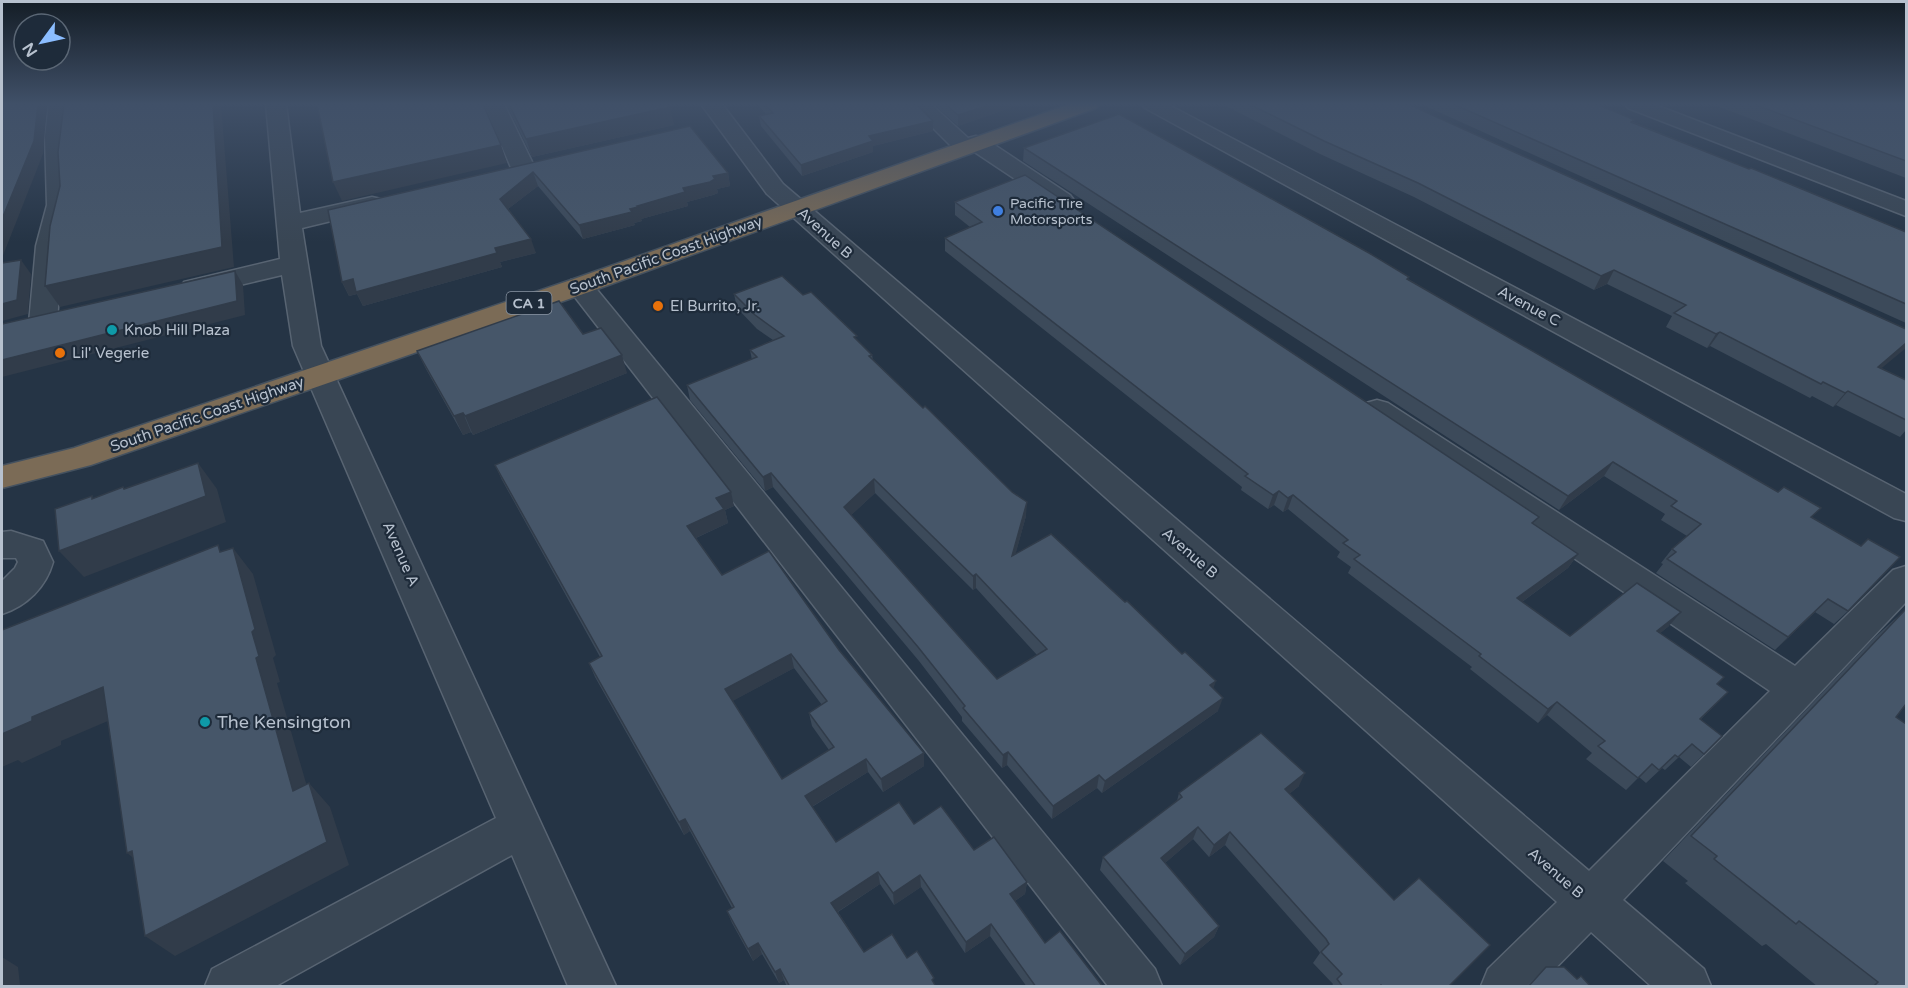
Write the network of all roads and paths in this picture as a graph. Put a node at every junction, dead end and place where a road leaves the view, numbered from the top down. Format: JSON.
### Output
{"nodes":[{"id":1,"x":57,"y":150,"type":"edge"},
{"id":2,"x":281,"y":150,"type":"edge"},
{"id":3,"x":515,"y":150,"type":"edge"},
{"id":4,"x":746,"y":150,"type":"edge"},
{"id":5,"x":956,"y":150,"type":"edge"},
{"id":6,"x":978,"y":150,"type":"edge"},
{"id":7,"x":1238,"y":150,"type":"edge"},
{"id":8,"x":1754,"y":150,"type":"edge"},
{"id":9,"x":524,"y":170,"type":"edge"},
{"id":10,"x":390,"y":200,"type":"edge"},
{"id":11,"x":797,"y":208,"type":"junction"},
{"id":12,"x":1906,"y":209,"type":"edge"},
{"id":13,"x":1086,"y":216,"type":"edge"},
{"id":14,"x":289,"y":223,"type":"junction"},
{"id":15,"x":293,"y":264,"type":"junction"},
{"id":16,"x":580,"y":286,"type":"junction"},
{"id":17,"x":168,"y":294,"type":"edge"},
{"id":18,"x":44,"y":322,"type":"edge"},
{"id":19,"x":321,"y":375,"type":"junction"},
{"id":20,"x":1352,"y":393,"type":"edge"},
{"id":21,"x":2,"y":477,"type":"edge"},
{"id":22,"x":1906,"y":509,"type":"edge"},
{"id":23,"x":2,"y":545,"type":"edge"},
{"id":24,"x":1906,"y":580,"type":"edge"},
{"id":25,"x":2,"y":600,"type":"edge"},
{"id":26,"x":1797,"y":688,"type":"junction"},
{"id":27,"x":522,"y":827,"type":"junction"},
{"id":28,"x":1590,"y":902,"type":"junction"},
{"id":29,"x":229,"y":987,"type":"edge"},
{"id":30,"x":592,"y":987,"type":"edge"},
{"id":31,"x":1138,"y":987,"type":"edge"},
{"id":32,"x":1505,"y":987,"type":"edge"},
{"id":33,"x":1687,"y":987,"type":"edge"}],
"edges":[{"from":1,"to":18,"type":"street"},
{"from":2,"to":14,"type":"street","name":"Avenue A"},
{"from":3,"to":9,"type":"street"},
{"from":4,"to":11,"type":"street","name":"Avenue B"},
{"from":5,"to":11,"type":"highway","name":"South Pacific Coast Highway","number":"CA 1"},
{"from":6,"to":13,"type":"street"},
{"from":7,"to":22,"type":"street","name":"Avenue C"},
{"from":8,"to":12,"type":"street"},
{"from":10,"to":14,"type":"street"},
{"from":11,"to":16,"type":"highway","name":"South Pacific Coast Highway","number":"CA 1"},
{"from":11,"to":28,"type":"street","name":"Avenue B"},
{"from":14,"to":15,"type":"street","name":"Avenue A"},
{"from":15,"to":17,"type":"street"},
{"from":15,"to":19,"type":"street","name":"Avenue A"},
{"from":16,"to":19,"type":"highway","name":"South Pacific Coast Highway","number":"CA 1"},
{"from":16,"to":31,"type":"street"},
{"from":19,"to":21,"type":"highway","name":"South Pacific Coast Highway","number":"CA 1"},
{"from":19,"to":27,"type":"street","name":"Avenue A"},
{"from":20,"to":26,"type":"street"},
{"from":23,"to":25,"type":"street"},
{"from":24,"to":26,"type":"street"},
{"from":26,"to":28,"type":"street"},
{"from":27,"to":29,"type":"street"},
{"from":27,"to":30,"type":"street","name":"Avenue A"},
{"from":28,"to":32,"type":"street"},
{"from":28,"to":33,"type":"street","name":"Avenue B"}]}
